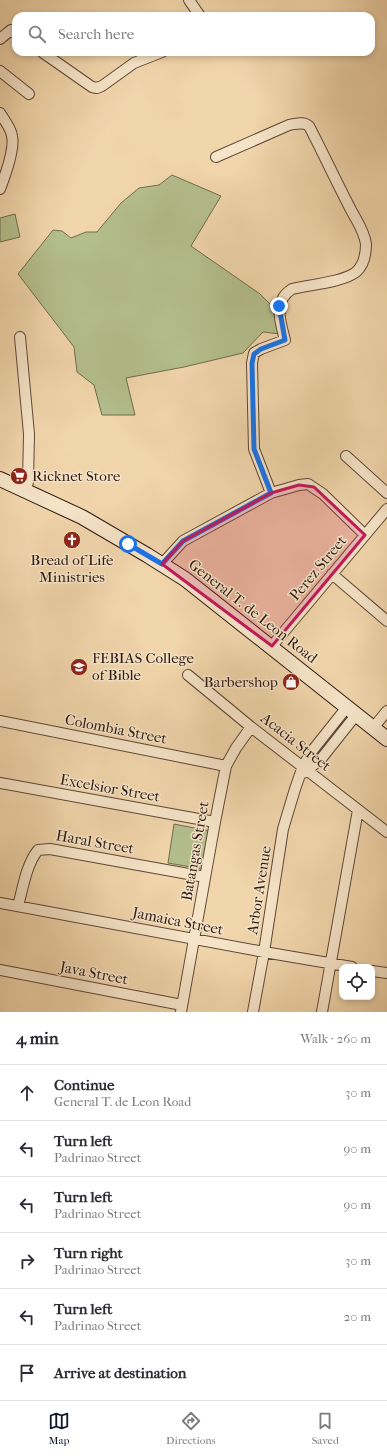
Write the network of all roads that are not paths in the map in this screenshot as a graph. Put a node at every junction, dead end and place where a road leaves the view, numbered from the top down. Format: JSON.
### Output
{"nodes":[{"id":1,"x":189,"y":0,"type":"edge"},
{"id":2,"x":197,"y":12,"type":"edge"},
{"id":3,"x":12,"y":31,"type":"edge"},
{"id":4,"x":0,"y":39,"type":"edge"},
{"id":5,"x":48,"y":56,"type":"edge"},
{"id":6,"x":152,"y":56,"type":"edge"},
{"id":7,"x":0,"y":71,"type":"edge"},
{"id":8,"x":29,"y":94,"type":"dead end"},
{"id":9,"x":0,"y":113,"type":"edge"},
{"id":10,"x":216,"y":157,"type":"dead end"},
{"id":11,"x":0,"y":189,"type":"edge"},
{"id":12,"x":20,"y":337,"type":"dead end"},
{"id":13,"x":346,"y":456,"type":"dead end"},
{"id":14,"x":0,"y":479,"type":"edge"},
{"id":15,"x":26,"y":492,"type":"junction"},
{"id":16,"x":271,"y":493,"type":"junction"},
{"id":17,"x":387,"y":493,"type":"edge"},
{"id":18,"x":387,"y":509,"type":"edge"},
{"id":19,"x":365,"y":535,"type":"junction"},
{"id":20,"x":162,"y":564,"type":"junction"},
{"id":21,"x":332,"y":574,"type":"junction"},
{"id":22,"x":387,"y":621,"type":"edge"},
{"id":23,"x":272,"y":646,"type":"junction"},
{"id":24,"x":188,"y":675,"type":"dead end"},
{"id":25,"x":387,"y":711,"type":"edge"},
{"id":26,"x":348,"y":716,"type":"junction"},
{"id":27,"x":0,"y":722,"type":"edge"},
{"id":28,"x":251,"y":727,"type":"junction"},
{"id":29,"x":373,"y":728,"type":"junction"},
{"id":30,"x":387,"y":738,"type":"edge"},
{"id":31,"x":226,"y":766,"type":"junction"},
{"id":32,"x":304,"y":770,"type":"junction"},
{"id":33,"x":0,"y":783,"type":"edge"},
{"id":34,"x":358,"y":810,"type":"junction"},
{"id":35,"x":215,"y":822,"type":"junction"},
{"id":36,"x":387,"y":832,"type":"edge"},
{"id":37,"x":205,"y":877,"type":"junction"},
{"id":38,"x":0,"y":903,"type":"edge"},
{"id":39,"x":18,"y":906,"type":"junction"},
{"id":40,"x":194,"y":939,"type":"junction"},
{"id":41,"x":264,"y":952,"type":"junction"},
{"id":42,"x":331,"y":963,"type":"junction"},
{"id":43,"x":339,"y":965,"type":"edge"},
{"id":44,"x":0,"y":970,"type":"edge"},
{"id":45,"x":375,"y":971,"type":"edge"},
{"id":46,"x":387,"y":973,"type":"edge"},
{"id":47,"x":182,"y":1009,"type":"edge"},
{"id":48,"x":253,"y":1012,"type":"edge"},
{"id":49,"x":322,"y":1012,"type":"edge"}],
"edges":[{"from":1,"to":2,"type":"street"},
{"from":3,"to":4,"type":"street"},
{"from":5,"to":6,"type":"street"},
{"from":7,"to":8,"type":"street"},
{"from":9,"to":11,"type":"street"},
{"from":10,"to":16,"type":"street"},
{"from":12,"to":15,"type":"street"},
{"from":13,"to":17,"type":"street"},
{"from":14,"to":15,"type":"main road","name":"General T. de Leon Road"},
{"from":15,"to":20,"type":"main road","name":"General T. de Leon Road"},
{"from":16,"to":19,"type":"street"},
{"from":16,"to":20,"type":"street"},
{"from":18,"to":19,"type":"street","name":"Perez Street"},
{"from":19,"to":21,"type":"street","name":"Perez Street"},
{"from":20,"to":23,"type":"main road","name":"General T. de Leon Road"},
{"from":21,"to":22,"type":"street"},
{"from":21,"to":23,"type":"street","name":"Perez Street"},
{"from":23,"to":26,"type":"main road","name":"General T. de Leon Road"},
{"from":24,"to":28,"type":"street","name":"Acacia Street"},
{"from":25,"to":29,"type":"street"},
{"from":26,"to":29,"type":"main road","name":"General T. de Leon Road"},
{"from":26,"to":32,"type":"street","name":"Arbor Avenue"},
{"from":27,"to":31,"type":"street","name":"Colombia Street"},
{"from":28,"to":31,"type":"street","name":"Batangas Street"},
{"from":28,"to":32,"type":"street","name":"Acacia Street"},
{"from":29,"to":30,"type":"main road","name":"General T. de Leon Road"},
{"from":31,"to":35,"type":"street","name":"Batangas Street"},
{"from":32,"to":34,"type":"street","name":"Acacia Street"},
{"from":32,"to":41,"type":"street","name":"Arbor Avenue"},
{"from":33,"to":35,"type":"street","name":"Excelsior Street"},
{"from":34,"to":36,"type":"street","name":"Acacia Street"},
{"from":34,"to":42,"type":"street"},
{"from":35,"to":37,"type":"street","name":"Batangas Street"},
{"from":37,"to":39,"type":"street","name":"Haral Street"},
{"from":37,"to":40,"type":"street","name":"Batangas Street"},
{"from":38,"to":39,"type":"street","name":"Jamaica Street"},
{"from":39,"to":40,"type":"street","name":"Jamaica Street"},
{"from":40,"to":41,"type":"street","name":"Jamaica Street"},
{"from":40,"to":47,"type":"street","name":"Batangas Street"},
{"from":41,"to":42,"type":"street","name":"Jamaica Street"},
{"from":41,"to":48,"type":"street","name":"Arbor Avenue"},
{"from":42,"to":43,"type":"street","name":"Jamaica Street"},
{"from":42,"to":49,"type":"street"},
{"from":44,"to":47,"type":"street","name":"Java Street"},
{"from":45,"to":46,"type":"street"}]}
